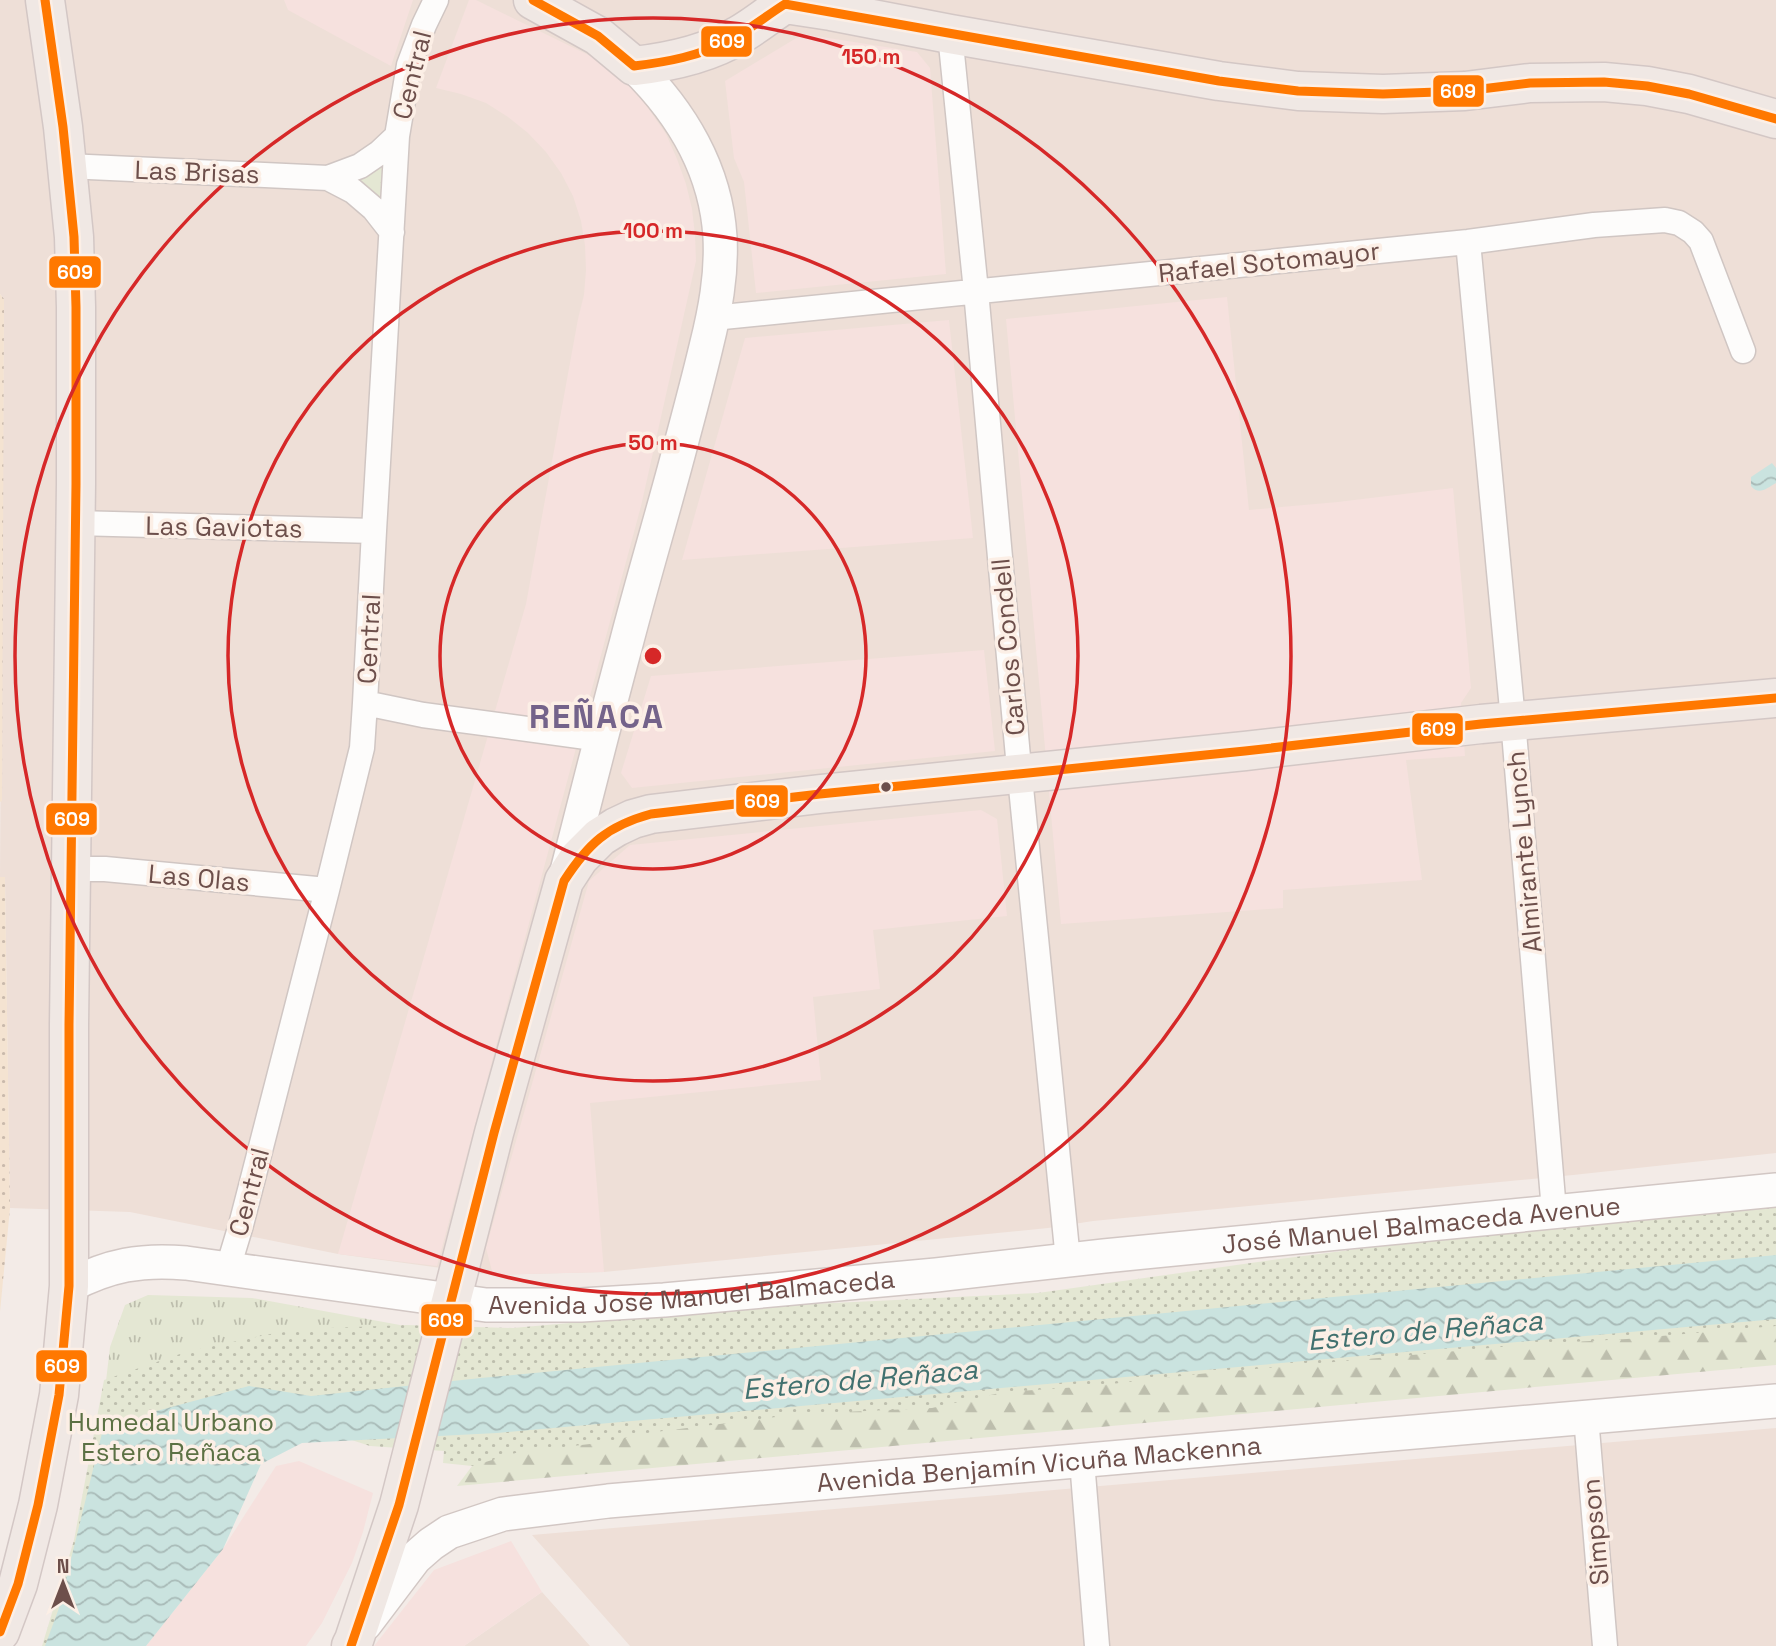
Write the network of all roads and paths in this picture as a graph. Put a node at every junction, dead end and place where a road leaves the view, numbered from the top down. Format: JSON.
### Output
{"nodes":[{"id":1,"x":45,"y":0,"type":"edge"},
{"id":2,"x":436,"y":0,"type":"edge"},
{"id":3,"x":533,"y":0,"type":"edge"},
{"id":4,"x":787,"y":2,"type":"edge"},
{"id":5,"x":950,"y":34,"type":"junction"},
{"id":6,"x":634,"y":66,"type":"junction"},
{"id":7,"x":1776,"y":119,"type":"edge"},
{"id":8,"x":397,"y":136,"type":"junction"},
{"id":9,"x":66,"y":166,"type":"junction"},
{"id":10,"x":328,"y":177,"type":"junction"},
{"id":11,"x":392,"y":232,"type":"junction"},
{"id":12,"x":1468,"y":242,"type":"junction"},
{"id":13,"x":976,"y":291,"type":"junction"},
{"id":14,"x":713,"y":318,"type":"junction"},
{"id":15,"x":1743,"y":351,"type":"dead end"},
{"id":16,"x":75,"y":523,"type":"junction"},
{"id":17,"x":374,"y":531,"type":"junction"},
{"id":18,"x":1776,"y":698,"type":"edge"},
{"id":19,"x":366,"y":703,"type":"junction"},
{"id":20,"x":1513,"y":720,"type":"junction"},
{"id":21,"x":601,"y":739,"type":"junction"},
{"id":22,"x":1020,"y":773,"type":"junction"},
{"id":23,"x":71,"y":869,"type":"junction"},
{"id":24,"x":564,"y":881,"type":"junction"},
{"id":25,"x":327,"y":890,"type":"junction"},
{"id":26,"x":1776,"y":1190,"type":"edge"},
{"id":27,"x":1554,"y":1211,"type":"junction"},
{"id":28,"x":1068,"y":1260,"type":"junction"},
{"id":29,"x":228,"y":1268,"type":"junction"},
{"id":30,"x":69,"y":1286,"type":"junction"},
{"id":31,"x":452,"y":1300,"type":"junction"},
{"id":32,"x":1776,"y":1401,"type":"edge"},
{"id":33,"x":1586,"y":1418,"type":"junction"},
{"id":34,"x":1082,"y":1461,"type":"junction"},
{"id":35,"x":0,"y":1632,"type":"edge"},
{"id":36,"x":352,"y":1643,"type":"edge"},
{"id":37,"x":1097,"y":1646,"type":"edge"},
{"id":38,"x":1605,"y":1646,"type":"edge"}],
"edges":[{"from":1,"to":9,"type":"main road"},
{"from":2,"to":8,"type":"street","name":"Central"},
{"from":3,"to":6,"type":"main road"},
{"from":4,"to":5,"type":"main road"},
{"from":4,"to":6,"type":"main road"},
{"from":5,"to":7,"type":"main road"},
{"from":5,"to":13,"type":"street","name":"Carlos Condell"},
{"from":6,"to":14,"type":"main road"},
{"from":8,"to":10,"type":"street","name":"Las Brisas"},
{"from":8,"to":11,"type":"street","name":"Central"},
{"from":9,"to":10,"type":"street","name":"Las Brisas"},
{"from":9,"to":16,"type":"main road"},
{"from":10,"to":11,"type":"street","name":"Las Brisas"},
{"from":11,"to":17,"type":"street","name":"Central"},
{"from":12,"to":13,"type":"street","name":"Rafael Sotomayor"},
{"from":12,"to":15,"type":"street","name":"Rafael Sotomayor"},
{"from":12,"to":20,"type":"street","name":"Almirante Lynch"},
{"from":13,"to":14,"type":"street","name":"Rafael Sotomayor"},
{"from":13,"to":22,"type":"street","name":"Carlos Condell"},
{"from":14,"to":21,"type":"main road"},
{"from":16,"to":17,"type":"street","name":"Las Gaviotas"},
{"from":16,"to":23,"type":"main road"},
{"from":17,"to":19,"type":"street","name":"Central"},
{"from":18,"to":20,"type":"main road"},
{"from":19,"to":21,"type":"street"},
{"from":19,"to":25,"type":"street","name":"Central"},
{"from":20,"to":22,"type":"main road"},
{"from":20,"to":27,"type":"street","name":"Almirante Lynch"},
{"from":21,"to":24,"type":"main road"},
{"from":22,"to":24,"type":"main road"},
{"from":22,"to":28,"type":"street","name":"Carlos Condell"},
{"from":23,"to":25,"type":"street","name":"Las Olas"},
{"from":23,"to":30,"type":"main road"},
{"from":24,"to":31,"type":"main road"},
{"from":25,"to":29,"type":"street","name":"Central"},
{"from":26,"to":27,"type":"main road","name":"José Manuel Balmaceda Avenue"},
{"from":27,"to":28,"type":"main road","name":"José Manuel Balmaceda Avenue"},
{"from":28,"to":31,"type":"main road","name":"Avenida José Manuel Balmaceda"},
{"from":29,"to":30,"type":"main road","name":"Avenida José Manuel Balmaceda"},
{"from":29,"to":31,"type":"main road","name":"Avenida José Manuel Balmaceda"},
{"from":30,"to":35,"type":"main road"},
{"from":31,"to":36,"type":"main road"},
{"from":32,"to":33,"type":"main road","name":"Avenida Benjamín Vicuña Mackenna"},
{"from":33,"to":34,"type":"main road","name":"Avenida Benjamín Vicuña Mackenna"},
{"from":33,"to":38,"type":"street","name":"Simpson"},
{"from":34,"to":36,"type":"main road","name":"Avenida Benjamín Vicuña Mackenna"},
{"from":34,"to":37,"type":"street"}]}
